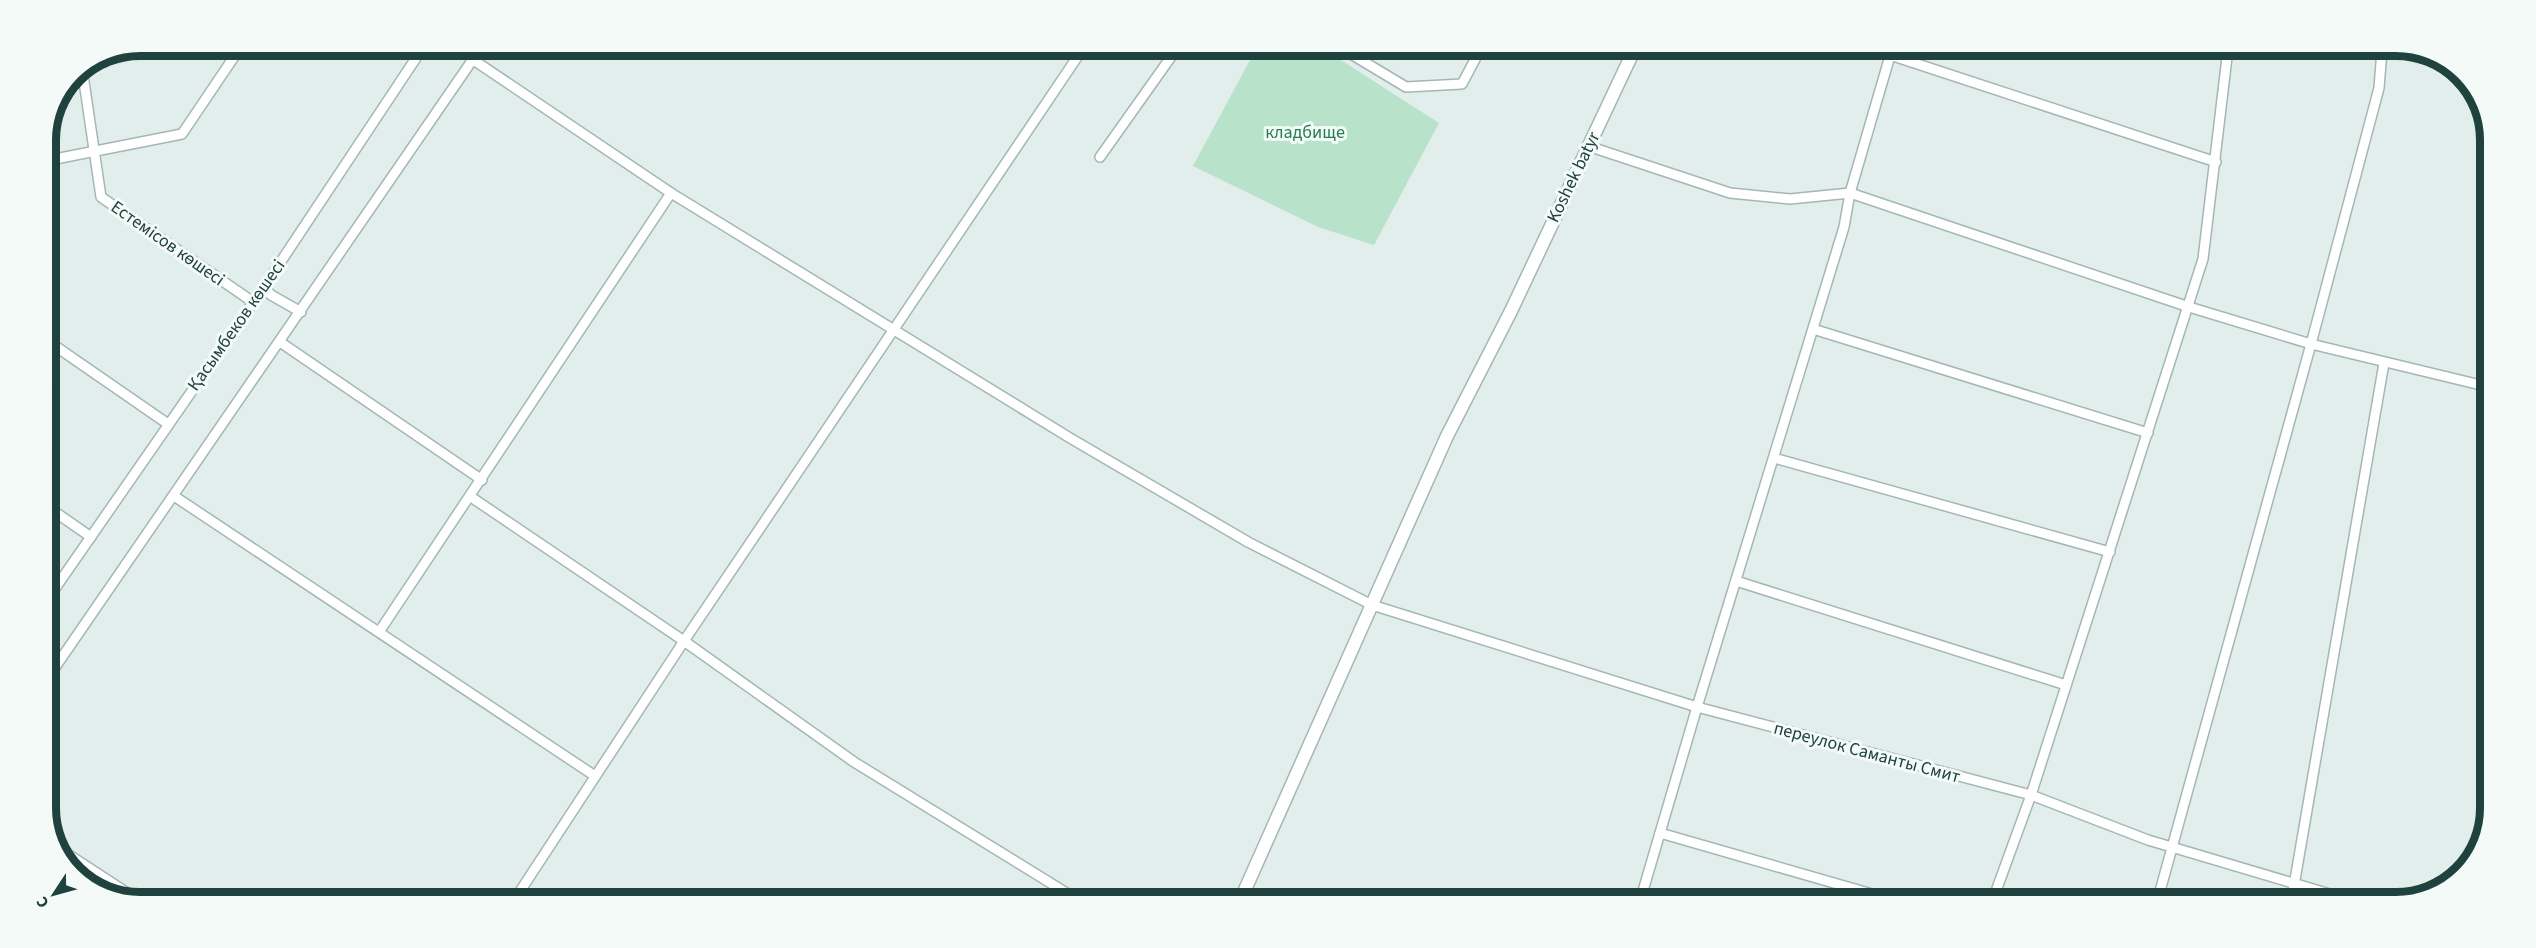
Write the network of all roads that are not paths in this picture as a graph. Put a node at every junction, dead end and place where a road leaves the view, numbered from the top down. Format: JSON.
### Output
{"nodes":[{"id":1,"x":235,"y":56,"type":"edge"},
{"id":2,"x":417,"y":56,"type":"edge"},
{"id":3,"x":474,"y":56,"type":"edge"},
{"id":4,"x":1078,"y":56,"type":"edge"},
{"id":5,"x":1172,"y":56,"type":"edge"},
{"id":6,"x":1354,"y":56,"type":"edge"},
{"id":7,"x":1477,"y":56,"type":"edge"},
{"id":8,"x":1631,"y":56,"type":"edge"},
{"id":9,"x":1890,"y":56,"type":"edge"},
{"id":10,"x":1903,"y":56,"type":"edge"},
{"id":11,"x":2227,"y":56,"type":"edge"},
{"id":12,"x":2382,"y":56,"type":"edge"},
{"id":13,"x":472,"y":59,"type":"junction"},
{"id":14,"x":83,"y":78,"type":"edge"},
{"id":15,"x":1588,"y":146,"type":"junction"},
{"id":16,"x":93,"y":152,"type":"junction"},
{"id":17,"x":1100,"y":157,"type":"dead end"},
{"id":18,"x":56,"y":159,"type":"edge"},
{"id":19,"x":2216,"y":162,"type":"junction"},
{"id":20,"x":1850,"y":192,"type":"junction"},
{"id":21,"x":671,"y":193,"type":"junction"},
{"id":22,"x":264,"y":287,"type":"junction"},
{"id":23,"x":253,"y":302,"type":"junction"},
{"id":24,"x":2190,"y":307,"type":"junction"},
{"id":25,"x":301,"y":312,"type":"junction"},
{"id":26,"x":895,"y":329,"type":"junction"},
{"id":27,"x":1813,"y":329,"type":"junction"},
{"id":28,"x":280,"y":342,"type":"junction"},
{"id":29,"x":2312,"y":344,"type":"junction"},
{"id":30,"x":56,"y":347,"type":"edge"},
{"id":31,"x":2384,"y":363,"type":"junction"},
{"id":32,"x":2480,"y":385,"type":"edge"},
{"id":33,"x":168,"y":424,"type":"junction"},
{"id":34,"x":2148,"y":433,"type":"junction"},
{"id":35,"x":1774,"y":458,"type":"junction"},
{"id":36,"x":482,"y":480,"type":"junction"},
{"id":37,"x":174,"y":496,"type":"junction"},
{"id":38,"x":471,"y":497,"type":"junction"},
{"id":39,"x":56,"y":513,"type":"edge"},
{"id":40,"x":91,"y":537,"type":"junction"},
{"id":41,"x":2110,"y":552,"type":"junction"},
{"id":42,"x":1736,"y":581,"type":"junction"},
{"id":43,"x":56,"y":587,"type":"edge"},
{"id":44,"x":1372,"y":605,"type":"junction"},
{"id":45,"x":379,"y":632,"type":"junction"},
{"id":46,"x":684,"y":641,"type":"junction"},
{"id":47,"x":56,"y":666,"type":"edge"},
{"id":48,"x":2066,"y":685,"type":"junction"},
{"id":49,"x":1697,"y":707,"type":"junction"},
{"id":50,"x":596,"y":776,"type":"junction"},
{"id":51,"x":2031,"y":795,"type":"junction"},
{"id":52,"x":1660,"y":833,"type":"junction"},
{"id":53,"x":2174,"y":847,"type":"junction"},
{"id":54,"x":70,"y":856,"type":"edge"},
{"id":55,"x":2296,"y":882,"type":"junction"},
{"id":56,"x":124,"y":891,"type":"edge"},
{"id":57,"x":520,"y":892,"type":"edge"},
{"id":58,"x":1065,"y":892,"type":"edge"},
{"id":59,"x":1244,"y":892,"type":"edge"},
{"id":60,"x":1643,"y":892,"type":"edge"},
{"id":61,"x":1865,"y":892,"type":"edge"},
{"id":62,"x":1996,"y":892,"type":"edge"},
{"id":63,"x":2160,"y":892,"type":"edge"},
{"id":64,"x":2294,"y":892,"type":"edge"},
{"id":65,"x":2326,"y":892,"type":"edge"}],
"edges":[{"from":1,"to":16,"type":"street"},
{"from":2,"to":22,"type":"street","name":"Қасымбеков көшесі"},
{"from":3,"to":13,"type":"street"},
{"from":4,"to":26,"type":"street"},
{"from":5,"to":17,"type":"street"},
{"from":6,"to":7,"type":"street"},
{"from":8,"to":15,"type":"street","name":"Koshek batyr"},
{"from":9,"to":20,"type":"street"},
{"from":10,"to":19,"type":"street"},
{"from":11,"to":19,"type":"street"},
{"from":12,"to":29,"type":"street"},
{"from":13,"to":21,"type":"street","name":"переулок Саманты Смит"},
{"from":13,"to":25,"type":"street"},
{"from":14,"to":16,"type":"street","name":"Естемісов көшесі"},
{"from":15,"to":20,"type":"street"},
{"from":15,"to":44,"type":"street","name":"Koshek batyr"},
{"from":16,"to":18,"type":"street"},
{"from":16,"to":23,"type":"street","name":"Естемісов көшесі"},
{"from":19,"to":24,"type":"street"},
{"from":20,"to":24,"type":"street"},
{"from":20,"to":27,"type":"street"},
{"from":21,"to":26,"type":"street","name":"переулок Саманты Смит"},
{"from":21,"to":36,"type":"street"},
{"from":22,"to":23,"type":"street","name":"Қасымбеков көшесі"},
{"from":22,"to":25,"type":"street"},
{"from":23,"to":33,"type":"street","name":"Қасымбеков көшесі"},
{"from":24,"to":29,"type":"street"},
{"from":24,"to":34,"type":"street"},
{"from":25,"to":28,"type":"street"},
{"from":26,"to":44,"type":"street","name":"переулок Саманты Смит"},
{"from":26,"to":46,"type":"street"},
{"from":27,"to":34,"type":"street"},
{"from":27,"to":35,"type":"street"},
{"from":28,"to":36,"type":"street"},
{"from":28,"to":37,"type":"street"},
{"from":29,"to":31,"type":"street"},
{"from":29,"to":53,"type":"street"},
{"from":30,"to":33,"type":"street"},
{"from":31,"to":32,"type":"street"},
{"from":31,"to":55,"type":"street"},
{"from":33,"to":40,"type":"street","name":"Қасымбеков көшесі"},
{"from":34,"to":41,"type":"street"},
{"from":35,"to":41,"type":"street"},
{"from":35,"to":42,"type":"street"},
{"from":36,"to":38,"type":"street"},
{"from":37,"to":45,"type":"street"},
{"from":37,"to":47,"type":"street"},
{"from":38,"to":45,"type":"street"},
{"from":38,"to":46,"type":"street"},
{"from":39,"to":40,"type":"street"},
{"from":40,"to":43,"type":"street","name":"Қасымбеков көшесі"},
{"from":41,"to":48,"type":"street"},
{"from":42,"to":48,"type":"street"},
{"from":42,"to":49,"type":"street"},
{"from":44,"to":49,"type":"street","name":"переулок Саманты Смит"},
{"from":44,"to":59,"type":"street","name":"Koshek batyr"},
{"from":45,"to":50,"type":"street"},
{"from":46,"to":50,"type":"street"},
{"from":46,"to":58,"type":"street"},
{"from":48,"to":51,"type":"street"},
{"from":49,"to":51,"type":"street","name":"переулок Саманты Смит"},
{"from":49,"to":52,"type":"street"},
{"from":50,"to":57,"type":"street"},
{"from":51,"to":53,"type":"street","name":"переулок Саманты Смит"},
{"from":51,"to":62,"type":"street"},
{"from":52,"to":60,"type":"street"},
{"from":52,"to":61,"type":"street"},
{"from":53,"to":55,"type":"street","name":"переулок Саманты Смит"},
{"from":53,"to":63,"type":"street"},
{"from":54,"to":56,"type":"street"},
{"from":55,"to":64,"type":"street"},
{"from":55,"to":65,"type":"street","name":"переулок Саманты Смит"}]}
